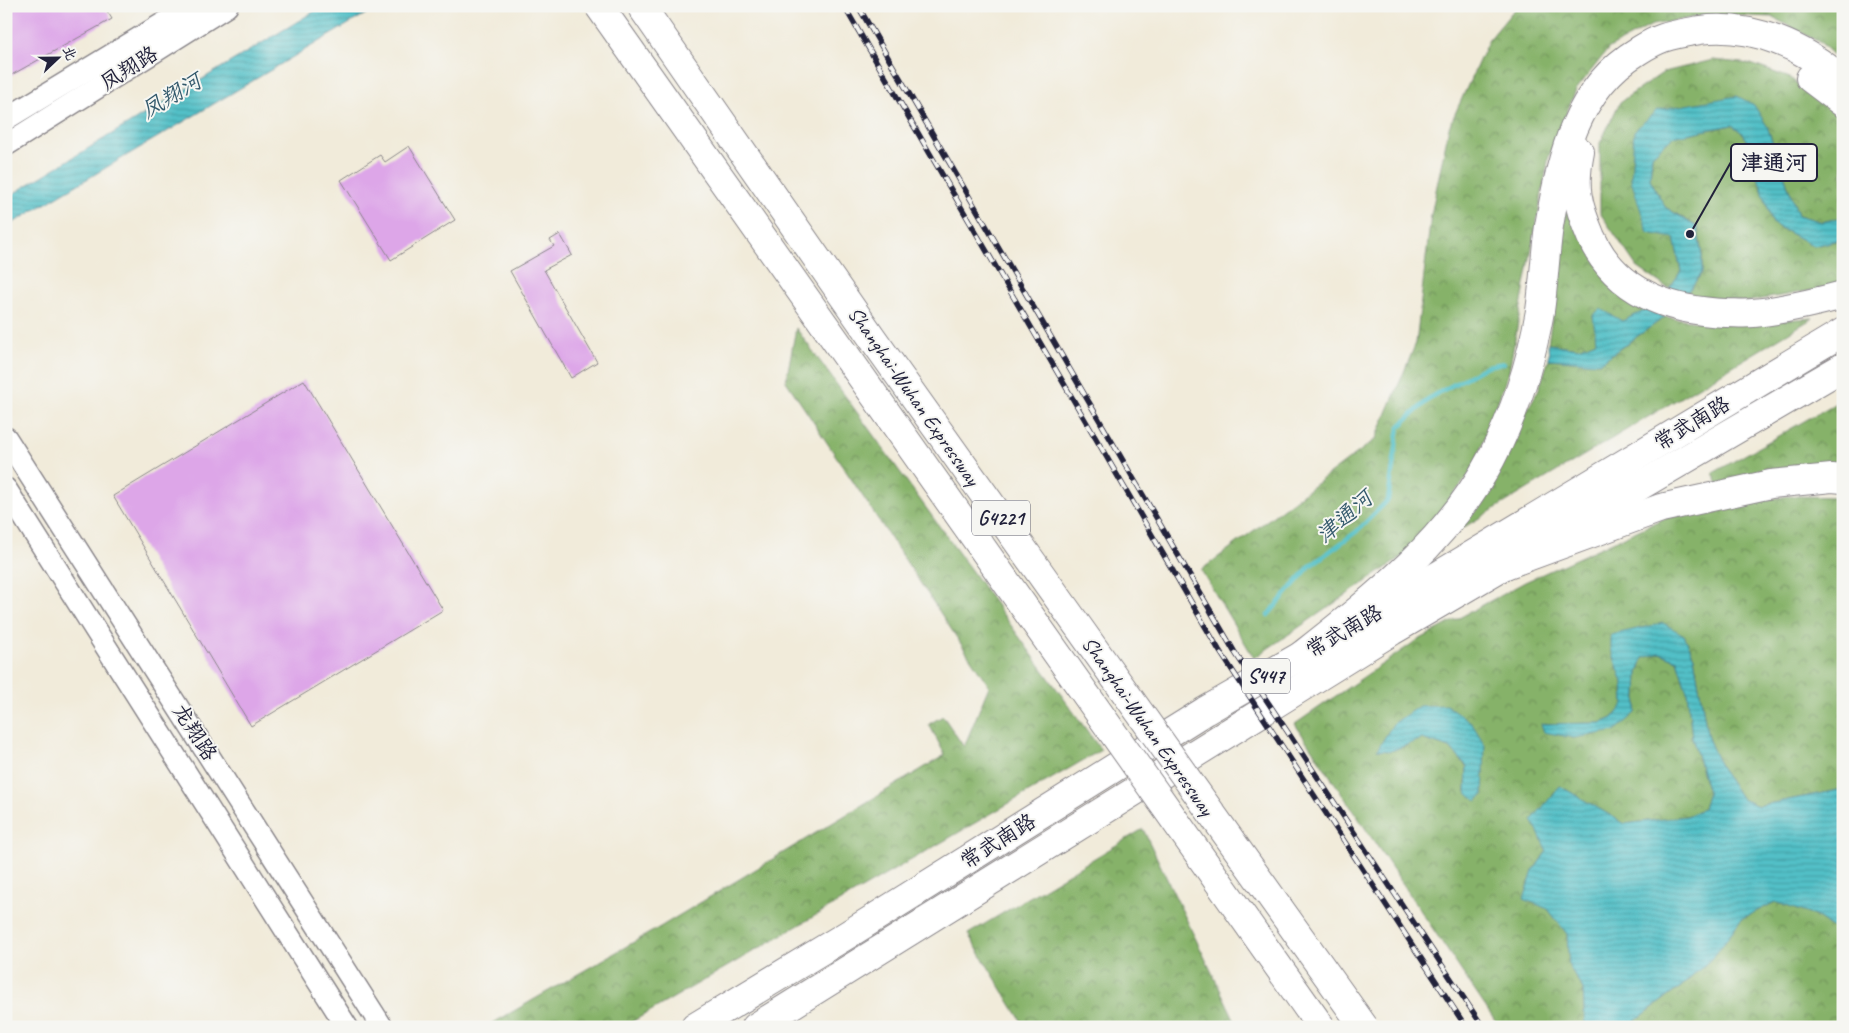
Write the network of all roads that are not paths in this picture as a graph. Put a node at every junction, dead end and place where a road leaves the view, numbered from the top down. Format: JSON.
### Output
{"nodes":[{"id":1,"x":192,"y":6,"type":"edge"},
{"id":2,"x":227,"y":6,"type":"edge"},
{"id":3,"x":599,"y":6,"type":"edge"},
{"id":4,"x":641,"y":6,"type":"edge"},
{"id":5,"x":1843,"y":81,"type":"edge"},
{"id":6,"x":1843,"y":103,"type":"edge"},
{"id":7,"x":6,"y":119,"type":"edge"},
{"id":8,"x":6,"y":145,"type":"edge"},
{"id":9,"x":1843,"y":294,"type":"edge"},
{"id":10,"x":1843,"y":332,"type":"edge"},
{"id":11,"x":1843,"y":367,"type":"edge"},
{"id":12,"x":6,"y":438,"type":"edge"},
{"id":13,"x":1843,"y":479,"type":"edge"},
{"id":14,"x":6,"y":489,"type":"edge"},
{"id":15,"x":1497,"y":568,"type":"junction"},
{"id":16,"x":1302,"y":655,"type":"junction"},
{"id":17,"x":347,"y":1027,"type":"edge"},
{"id":18,"x":382,"y":1027,"type":"edge"},
{"id":19,"x":694,"y":1027,"type":"edge"},
{"id":20,"x":756,"y":1027,"type":"edge"},
{"id":21,"x":1321,"y":1027,"type":"edge"},
{"id":22,"x":1364,"y":1027,"type":"edge"}],
"edges":[{"from":1,"to":7,"type":"street","name":"凤翔路"},
{"from":2,"to":8,"type":"street","name":"凤翔路"},
{"from":3,"to":21,"type":"main road","name":"Shanghai-Wuhan Expressway","number":"G4221","bridge":true},
{"from":4,"to":22,"type":"main road","name":"Shanghai-Wuhan Expressway","number":"G4221","bridge":true},
{"from":5,"to":16,"type":"main road"},
{"from":6,"to":9,"type":"main road"},
{"from":10,"to":16,"type":"main road","name":"常武南路","number":"S447"},
{"from":11,"to":15,"type":"main road","name":"常武南路","number":"S447"},
{"from":12,"to":18,"type":"street","name":"龙翔路"},
{"from":13,"to":15,"type":"main road"},
{"from":14,"to":17,"type":"street","name":"龙翔路"},
{"from":15,"to":20,"type":"main road","name":"常武南路","number":"S447"},
{"from":16,"to":19,"type":"main road","name":"常武南路","number":"S447"}]}
